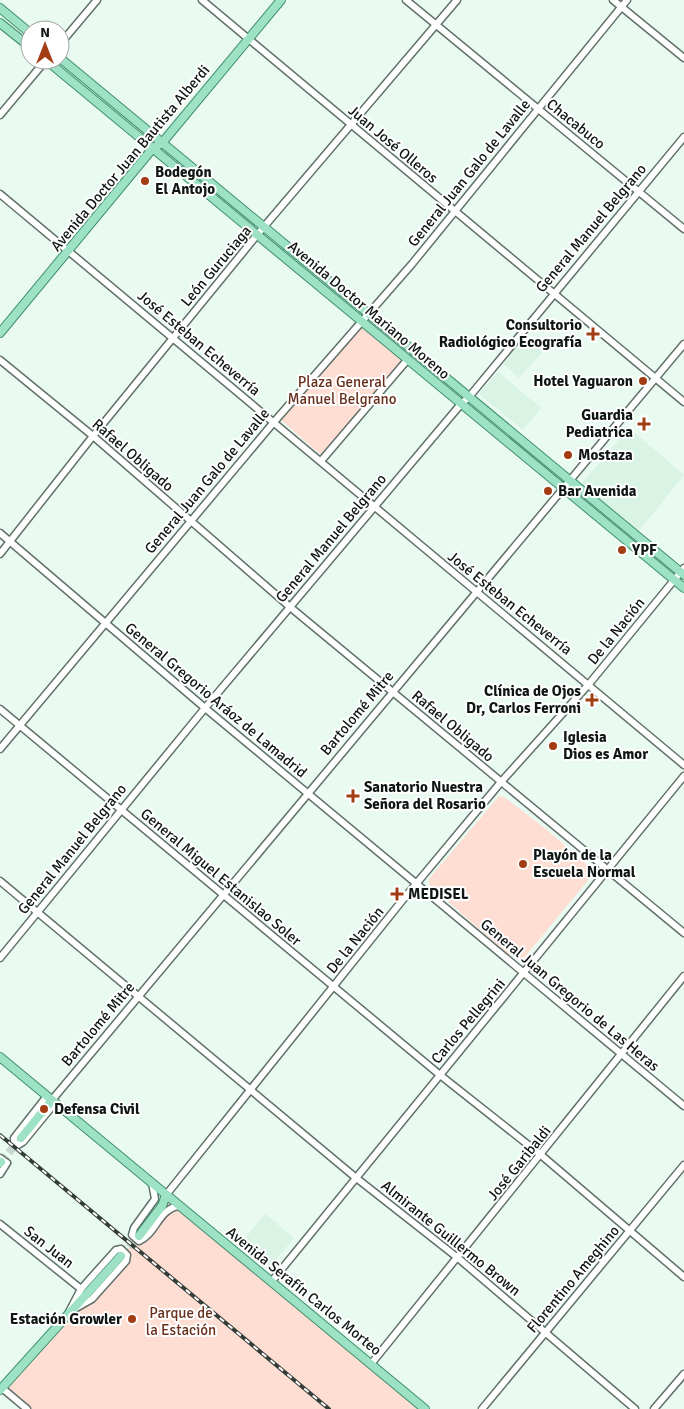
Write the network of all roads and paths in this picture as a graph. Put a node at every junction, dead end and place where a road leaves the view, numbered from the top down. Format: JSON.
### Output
{"nodes":[{"id":1,"x":98,"y":0,"type":"edge"},
{"id":2,"x":202,"y":0,"type":"edge"},
{"id":3,"x":281,"y":0,"type":"edge"},
{"id":4,"x":406,"y":0,"type":"edge"},
{"id":5,"x":458,"y":0,"type":"edge"},
{"id":6,"x":613,"y":0,"type":"edge"},
{"id":7,"x":627,"y":0,"type":"edge"},
{"id":8,"x":621,"y":7,"type":"junction"},
{"id":9,"x":0,"y":8,"type":"edge"},
{"id":10,"x":0,"y":23,"type":"edge"},
{"id":11,"x":20,"y":25,"type":"edge"},
{"id":12,"x":437,"y":25,"type":"junction"},
{"id":13,"x":70,"y":32,"type":"edge"},
{"id":14,"x":20,"y":39,"type":"edge"},
{"id":15,"x":249,"y":39,"type":"junction"},
{"id":16,"x":684,"y":58,"type":"edge"},
{"id":17,"x":70,"y":66,"type":"edge"},
{"id":18,"x":38,"y":70,"type":"edge"},
{"id":19,"x":58,"y":70,"type":"edge"},
{"id":20,"x":537,"y":109,"type":"junction"},
{"id":21,"x":0,"y":115,"type":"edge"},
{"id":22,"x":351,"y":125,"type":"junction"},
{"id":23,"x":684,"y":137,"type":"edge"},
{"id":24,"x":162,"y":143,"type":"junction"},
{"id":25,"x":153,"y":148,"type":"junction"},
{"id":26,"x":638,"y":191,"type":"junction"},
{"id":27,"x":0,"y":194,"type":"edge"},
{"id":28,"x":455,"y":213,"type":"junction"},
{"id":29,"x":263,"y":228,"type":"junction"},
{"id":30,"x":684,"y":229,"type":"edge"},
{"id":31,"x":257,"y":235,"type":"junction"},
{"id":32,"x":69,"y":251,"type":"junction"},
{"id":33,"x":553,"y":294,"type":"junction"},
{"id":34,"x":369,"y":314,"type":"junction"},
{"id":35,"x":363,"y":322,"type":"junction"},
{"id":36,"x":0,"y":333,"type":"edge"},
{"id":37,"x":172,"y":338,"type":"junction"},
{"id":38,"x":684,"y":344,"type":"edge"},
{"id":39,"x":0,"y":360,"type":"edge"},
{"id":40,"x":408,"y":360,"type":"junction"},
{"id":41,"x":655,"y":379,"type":"junction"},
{"id":42,"x":469,"y":397,"type":"junction"},
{"id":43,"x":684,"y":402,"type":"edge"},
{"id":44,"x":461,"y":404,"type":"junction"},
{"id":45,"x":274,"y":422,"type":"junction"},
{"id":46,"x":93,"y":436,"type":"junction"},
{"id":47,"x":321,"y":461,"type":"junction"},
{"id":48,"x":571,"y":481,"type":"junction"},
{"id":49,"x":563,"y":487,"type":"junction"},
{"id":50,"x":375,"y":506,"type":"junction"},
{"id":51,"x":190,"y":521,"type":"junction"},
{"id":52,"x":0,"y":532,"type":"edge"},
{"id":53,"x":11,"y":541,"type":"junction"},
{"id":54,"x":0,"y":554,"type":"edge"},
{"id":55,"x":683,"y":572,"type":"edge"},
{"id":56,"x":674,"y":580,"type":"junction"},
{"id":57,"x":684,"y":588,"type":"edge"},
{"id":58,"x":475,"y":592,"type":"junction"},
{"id":59,"x":290,"y":607,"type":"junction"},
{"id":60,"x":105,"y":622,"type":"junction"},
{"id":61,"x":589,"y":684,"type":"junction"},
{"id":62,"x":392,"y":691,"type":"junction"},
{"id":63,"x":205,"y":708,"type":"junction"},
{"id":64,"x":0,"y":709,"type":"edge"},
{"id":65,"x":19,"y":726,"type":"junction"},
{"id":66,"x":0,"y":750,"type":"edge"},
{"id":67,"x":684,"y":765,"type":"edge"},
{"id":68,"x":684,"y":776,"type":"edge"},
{"id":69,"x":502,"y":782,"type":"junction"},
{"id":70,"x":307,"y":793,"type":"junction"},
{"id":71,"x":120,"y":810,"type":"junction"},
{"id":72,"x":608,"y":869,"type":"junction"},
{"id":73,"x":0,"y":881,"type":"edge"},
{"id":74,"x":417,"y":884,"type":"junction"},
{"id":75,"x":222,"y":894,"type":"junction"},
{"id":76,"x":37,"y":911,"type":"junction"},
{"id":77,"x":684,"y":932,"type":"edge"},
{"id":78,"x":0,"y":958,"type":"edge"},
{"id":79,"x":524,"y":972,"type":"junction"},
{"id":80,"x":684,"y":976,"type":"edge"},
{"id":81,"x":334,"y":986,"type":"junction"},
{"id":82,"x":139,"y":996,"type":"junction"},
{"id":83,"x":621,"y":1053,"type":"junction"},
{"id":84,"x":0,"y":1057,"type":"edge"},
{"id":85,"x":440,"y":1075,"type":"junction"},
{"id":86,"x":250,"y":1088,"type":"junction"},
{"id":87,"x":51,"y":1099,"type":"junction"},
{"id":88,"x":684,"y":1106,"type":"edge"},
{"id":89,"x":21,"y":1138,"type":"tunnel mouth"},
{"id":90,"x":541,"y":1155,"type":"junction"},
{"id":91,"x":0,"y":1161,"type":"edge"},
{"id":92,"x":684,"y":1166,"type":"edge"},
{"id":93,"x":0,"y":1174,"type":"edge"},
{"id":94,"x":355,"y":1177,"type":"junction"},
{"id":95,"x":152,"y":1183,"type":"junction"},
{"id":96,"x":166,"y":1195,"type":"junction"},
{"id":97,"x":178,"y":1206,"type":"junction"},
{"id":98,"x":0,"y":1224,"type":"edge"},
{"id":99,"x":629,"y":1231,"type":"junction"},
{"id":100,"x":139,"y":1236,"type":"tunnel mouth"},
{"id":101,"x":121,"y":1256,"type":"tunnel mouth"},
{"id":102,"x":458,"y":1258,"type":"junction"},
{"id":103,"x":684,"y":1277,"type":"edge"},
{"id":104,"x":272,"y":1281,"type":"junction"},
{"id":105,"x":82,"y":1289,"type":"junction"},
{"id":106,"x":69,"y":1312,"type":"junction"},
{"id":107,"x":546,"y":1332,"type":"junction"},
{"id":108,"x":371,"y":1364,"type":"junction"},
{"id":109,"x":684,"y":1374,"type":"edge"},
{"id":110,"x":1,"y":1389,"type":"edge"},
{"id":111,"x":27,"y":1409,"type":"edge"},
{"id":112,"x":425,"y":1409,"type":"edge"},
{"id":113,"x":482,"y":1409,"type":"edge"},
{"id":114,"x":635,"y":1409,"type":"edge"},
{"id":115,"x":654,"y":1409,"type":"edge"}],
"edges":[{"from":1,"to":13,"type":"street"},
{"from":2,"to":15,"type":"street","name":"Juan José Olleros"},
{"from":3,"to":15,"type":"main road","name":"Avenida Doctor Juan Bautista Alberdi"},
{"from":4,"to":12,"type":"street","name":"Chacabuco"},
{"from":5,"to":12,"type":"street","name":"León Guruciaga"},
{"from":6,"to":8,"type":"street"},
{"from":7,"to":8,"type":"street","name":"General Juan Galo de Lavalle"},
{"from":8,"to":16,"type":"street"},
{"from":8,"to":20,"type":"street","name":"General Juan Galo de Lavalle"},
{"from":9,"to":11,"type":"main road"},
{"from":10,"to":14,"type":"main road"},
{"from":12,"to":20,"type":"street","name":"Chacabuco"},
{"from":12,"to":22,"type":"street","name":"León Guruciaga"},
{"from":15,"to":22,"type":"street","name":"Juan José Olleros"},
{"from":15,"to":24,"type":"main road","name":"Avenida Doctor Juan Bautista Alberdi"},
{"from":17,"to":24,"type":"main road","name":"Avenida Doctor Mariano Moreno"},
{"from":18,"to":21,"type":"street"},
{"from":19,"to":25,"type":"main road","name":"Avenida Doctor Mariano Moreno"},
{"from":20,"to":26,"type":"street","name":"Chacabuco"},
{"from":20,"to":28,"type":"street","name":"General Juan Galo de Lavalle"},
{"from":22,"to":28,"type":"street","name":"Juan José Olleros"},
{"from":22,"to":29,"type":"street","name":"León Guruciaga"},
{"from":23,"to":26,"type":"street","name":"General Manuel Belgrano"},
{"from":24,"to":25,"type":"main road","name":"Avenida Doctor Juan Bautista Alberdi"},
{"from":24,"to":29,"type":"main road","name":"Avenida Doctor Mariano Moreno"},
{"from":25,"to":31,"type":"main road","name":"Avenida Doctor Mariano Moreno"},
{"from":25,"to":32,"type":"main road","name":"Avenida Doctor Juan Bautista Alberdi"},
{"from":26,"to":30,"type":"street","name":"Chacabuco"},
{"from":26,"to":33,"type":"street","name":"General Manuel Belgrano"},
{"from":27,"to":32,"type":"street","name":"José Esteban Echeverría"},
{"from":28,"to":33,"type":"street","name":"Juan José Olleros"},
{"from":28,"to":34,"type":"street","name":"General Juan Galo de Lavalle"},
{"from":29,"to":31,"type":"street","name":"León Guruciaga"},
{"from":29,"to":34,"type":"main road","name":"Avenida Doctor Mariano Moreno"},
{"from":31,"to":35,"type":"main road","name":"Avenida Doctor Mariano Moreno"},
{"from":31,"to":37,"type":"street","name":"León Guruciaga"},
{"from":32,"to":36,"type":"main road","name":"Avenida Doctor Juan Bautista Alberdi"},
{"from":32,"to":37,"type":"street","name":"José Esteban Echeverría"},
{"from":33,"to":41,"type":"street","name":"Juan José Olleros"},
{"from":33,"to":42,"type":"street","name":"General Manuel Belgrano"},
{"from":34,"to":35,"type":"street","name":"General Juan Galo de Lavalle"},
{"from":34,"to":42,"type":"main road","name":"Avenida Doctor Mariano Moreno"},
{"from":35,"to":40,"type":"main road","name":"Avenida Doctor Mariano Moreno"},
{"from":35,"to":45,"type":"street","name":"General Juan Galo de Lavalle"},
{"from":37,"to":45,"type":"street","name":"José Esteban Echeverría"},
{"from":37,"to":46,"type":"street","name":"León Guruciaga"},
{"from":38,"to":41,"type":"street","name":"Bartolomé Mitre"},
{"from":39,"to":46,"type":"street","name":"Rafael Obligado"},
{"from":40,"to":44,"type":"main road","name":"Avenida Doctor Mariano Moreno"},
{"from":40,"to":47,"type":"street"},
{"from":41,"to":43,"type":"street","name":"Juan José Olleros"},
{"from":41,"to":48,"type":"street","name":"Bartolomé Mitre"},
{"from":42,"to":44,"type":"street","name":"General Manuel Belgrano"},
{"from":42,"to":48,"type":"main road","name":"Avenida Doctor Mariano Moreno"},
{"from":44,"to":49,"type":"main road","name":"Avenida Doctor Mariano Moreno"},
{"from":44,"to":50,"type":"street","name":"General Manuel Belgrano"},
{"from":45,"to":47,"type":"street","name":"José Esteban Echeverría"},
{"from":45,"to":51,"type":"street","name":"General Juan Galo de Lavalle"},
{"from":46,"to":51,"type":"street","name":"Rafael Obligado"},
{"from":46,"to":53,"type":"street","name":"León Guruciaga"},
{"from":47,"to":50,"type":"street","name":"José Esteban Echeverría"},
{"from":48,"to":49,"type":"street","name":"Bartolomé Mitre"},
{"from":48,"to":55,"type":"main road","name":"Avenida Doctor Mariano Moreno"},
{"from":49,"to":56,"type":"main road","name":"Avenida Doctor Mariano Moreno"},
{"from":49,"to":58,"type":"street","name":"Bartolomé Mitre"},
{"from":50,"to":58,"type":"street","name":"José Esteban Echeverría"},
{"from":50,"to":59,"type":"street","name":"General Manuel Belgrano"},
{"from":51,"to":59,"type":"street","name":"Rafael Obligado"},
{"from":51,"to":60,"type":"street","name":"General Juan Galo de Lavalle"},
{"from":52,"to":53,"type":"street","name":"General Gregorio Aráoz de Lamadrid"},
{"from":53,"to":54,"type":"street","name":"León Guruciaga"},
{"from":53,"to":60,"type":"street","name":"General Gregorio Aráoz de Lamadrid"},
{"from":55,"to":56,"type":"street","name":"De la Nación"},
{"from":56,"to":57,"type":"main road","name":"Avenida Doctor Mariano Moreno"},
{"from":56,"to":61,"type":"street","name":"De la Nación"},
{"from":58,"to":61,"type":"street","name":"José Esteban Echeverría"},
{"from":58,"to":62,"type":"street","name":"Bartolomé Mitre"},
{"from":59,"to":62,"type":"street","name":"Rafael Obligado"},
{"from":59,"to":63,"type":"street","name":"General Manuel Belgrano"},
{"from":60,"to":63,"type":"street","name":"General Gregorio Aráoz de Lamadrid"},
{"from":60,"to":65,"type":"street","name":"General Juan Galo de Lavalle"},
{"from":61,"to":67,"type":"street","name":"José Esteban Echeverría"},
{"from":61,"to":69,"type":"street","name":"De la Nación"},
{"from":62,"to":69,"type":"street","name":"Rafael Obligado"},
{"from":62,"to":70,"type":"street","name":"Bartolomé Mitre"},
{"from":63,"to":70,"type":"street","name":"General Gregorio Aráoz de Lamadrid"},
{"from":63,"to":71,"type":"street","name":"General Manuel Belgrano"},
{"from":64,"to":65,"type":"street","name":"General Miguel Estanislao Soler"},
{"from":65,"to":66,"type":"street","name":"General Juan Galo de Lavalle"},
{"from":65,"to":71,"type":"street","name":"General Miguel Estanislao Soler"},
{"from":68,"to":72,"type":"street","name":"Carlos Pellegrini"},
{"from":69,"to":72,"type":"street","name":"Rafael Obligado"},
{"from":69,"to":74,"type":"street","name":"De la Nación"},
{"from":70,"to":74,"type":"street","name":"General Gregorio Aráoz de Lamadrid"},
{"from":70,"to":75,"type":"street","name":"Bartolomé Mitre"},
{"from":71,"to":75,"type":"street","name":"General Miguel Estanislao Soler"},
{"from":71,"to":76,"type":"street","name":"General Manuel Belgrano"},
{"from":72,"to":77,"type":"street","name":"Rafael Obligado"},
{"from":72,"to":79,"type":"street","name":"Carlos Pellegrini"},
{"from":73,"to":76,"type":"street","name":"Almirante Guillermo Brown"},
{"from":74,"to":79,"type":"street","name":"General Juan Gregorio de Las Heras"},
{"from":74,"to":81,"type":"street","name":"De la Nación"},
{"from":75,"to":81,"type":"street","name":"General Miguel Estanislao Soler"},
{"from":75,"to":82,"type":"street","name":"Bartolomé Mitre"},
{"from":76,"to":78,"type":"street","name":"General Manuel Belgrano"},
{"from":76,"to":82,"type":"street","name":"Almirante Guillermo Brown"},
{"from":79,"to":83,"type":"street","name":"General Juan Gregorio de Las Heras"},
{"from":79,"to":85,"type":"street","name":"Carlos Pellegrini"},
{"from":80,"to":83,"type":"street","name":"José Garibaldi"},
{"from":81,"to":85,"type":"street","name":"General Miguel Estanislao Soler"},
{"from":81,"to":86,"type":"street","name":"De la Nación"},
{"from":82,"to":86,"type":"street","name":"Almirante Guillermo Brown"},
{"from":82,"to":87,"type":"street","name":"Bartolomé Mitre"},
{"from":83,"to":88,"type":"street","name":"General Juan Gregorio de Las Heras"},
{"from":83,"to":90,"type":"street","name":"José Garibaldi"},
{"from":84,"to":87,"type":"main road","name":"Avenida Serafín Carlos Morteo"},
{"from":85,"to":90,"type":"street","name":"General Miguel Estanislao Soler"},
{"from":85,"to":94,"type":"street","name":"Carlos Pellegrini"},
{"from":86,"to":94,"type":"street","name":"Almirante Guillermo Brown"},
{"from":86,"to":96,"type":"street","name":"De la Nación"},
{"from":87,"to":87,"type":"street"},
{"from":87,"to":89,"type":"main road"},
{"from":87,"to":95,"type":"main road","name":"Avenida Serafín Carlos Morteo"},
{"from":90,"to":99,"type":"street","name":"General Miguel Estanislao Soler"},
{"from":90,"to":102,"type":"street","name":"José Garibaldi"},
{"from":91,"to":93,"type":"street"},
{"from":92,"to":99,"type":"street","name":"Florentino Ameghino"},
{"from":94,"to":102,"type":"street","name":"Almirante Guillermo Brown"},
{"from":94,"to":104,"type":"street","name":"Carlos Pellegrini"},
{"from":95,"to":96,"type":"main road","name":"Avenida Serafín Carlos Morteo"},
{"from":95,"to":97,"type":"street"},
{"from":96,"to":97,"type":"main road","name":"Avenida Serafín Carlos Morteo"},
{"from":96,"to":100,"type":"main road"},
{"from":97,"to":104,"type":"main road","name":"Avenida Serafín Carlos Morteo"},
{"from":98,"to":105,"type":"street","name":"San Juan"},
{"from":99,"to":103,"type":"street","name":"General Miguel Estanislao Soler"},
{"from":99,"to":107,"type":"street","name":"Florentino Ameghino"},
{"from":101,"to":106,"type":"main road"},
{"from":102,"to":107,"type":"street","name":"Almirante Guillermo Brown"},
{"from":102,"to":108,"type":"street","name":"José Garibaldi"},
{"from":104,"to":108,"type":"main road","name":"Avenida Serafín Carlos Morteo"},
{"from":105,"to":106,"type":"street"},
{"from":105,"to":106,"type":"street"},
{"from":106,"to":110,"type":"main road"},
{"from":107,"to":113,"type":"street","name":"Florentino Ameghino"},
{"from":107,"to":114,"type":"street","name":"Almirante Guillermo Brown"},
{"from":108,"to":112,"type":"main road","name":"Avenida Serafín Carlos Morteo"},
{"from":109,"to":115,"type":"street"},
{"from":110,"to":111,"type":"street"}]}
